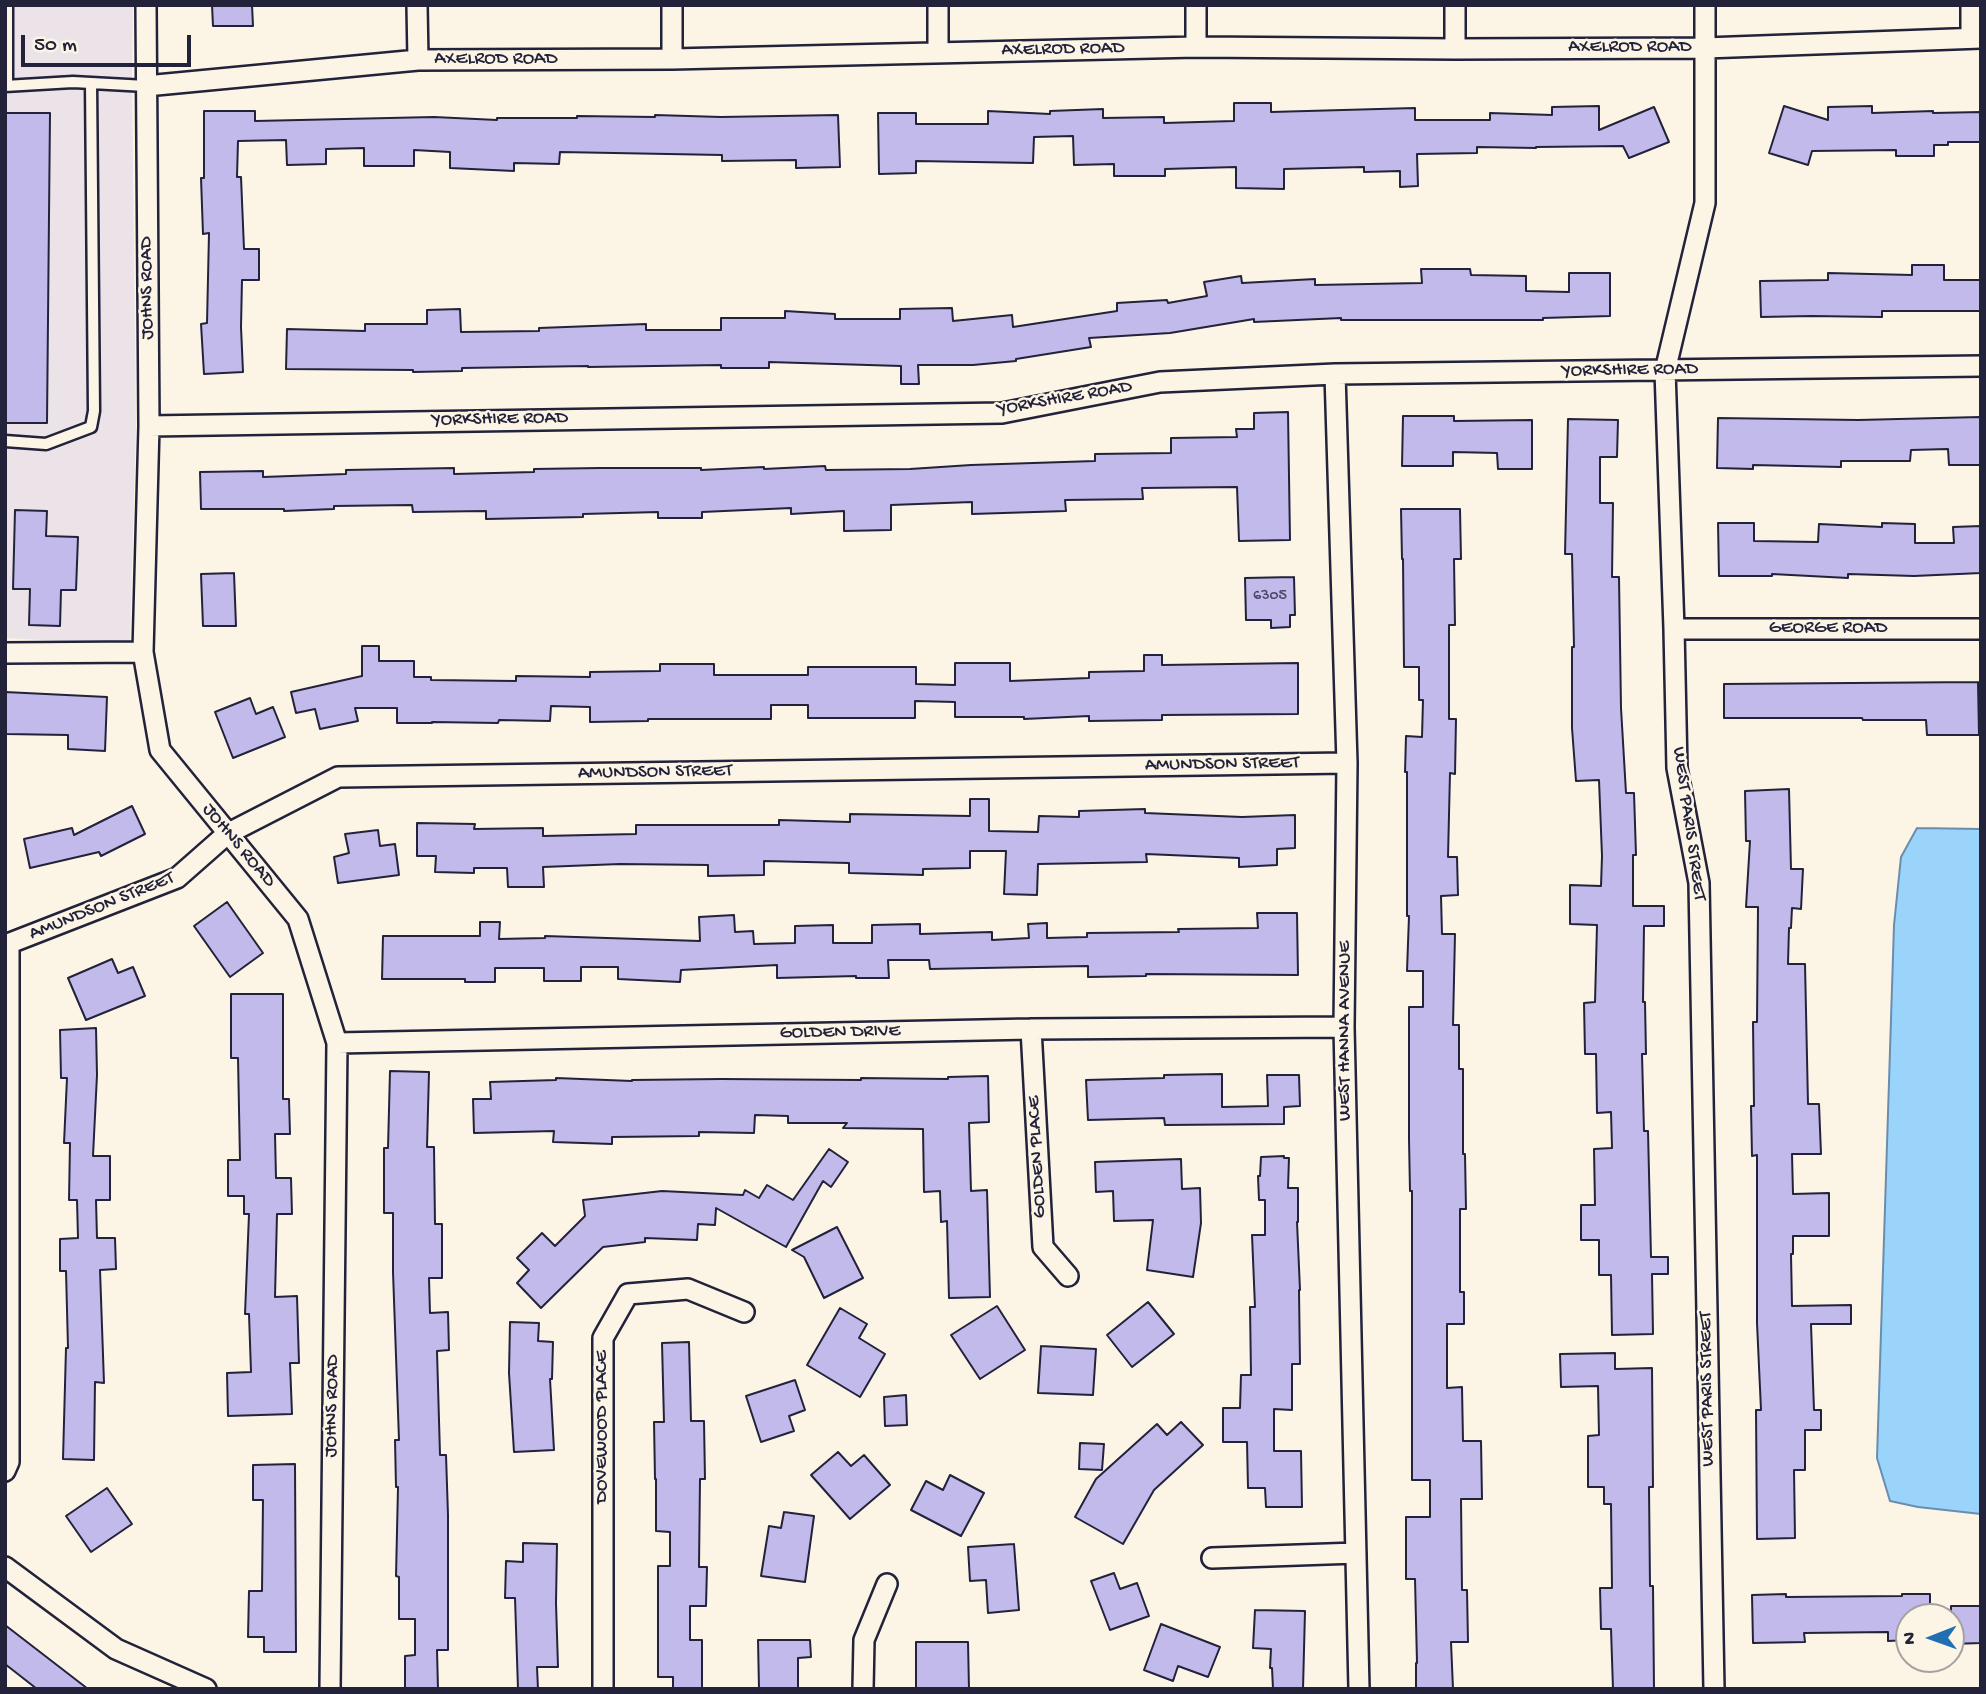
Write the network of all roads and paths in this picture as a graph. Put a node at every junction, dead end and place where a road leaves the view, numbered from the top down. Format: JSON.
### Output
{"nodes":[{"id":1,"x":7,"y":5,"type":"edge"},
{"id":2,"x":146,"y":5,"type":"edge"},
{"id":3,"x":417,"y":5,"type":"edge"},
{"id":4,"x":672,"y":5,"type":"edge"},
{"id":5,"x":938,"y":5,"type":"edge"},
{"id":6,"x":1196,"y":5,"type":"edge"},
{"id":7,"x":1455,"y":5,"type":"edge"},
{"id":8,"x":1705,"y":5,"type":"edge"},
{"id":9,"x":1971,"y":5,"type":"edge"},
{"id":10,"x":1976,"y":38,"type":"edge"},
{"id":11,"x":1196,"y":47,"type":"junction"},
{"id":12,"x":1705,"y":48,"type":"junction"},
{"id":13,"x":1455,"y":49,"type":"junction"},
{"id":14,"x":938,"y":53,"type":"junction"},
{"id":15,"x":672,"y":59,"type":"junction"},
{"id":16,"x":418,"y":60,"type":"junction"},
{"id":17,"x":91,"y":83,"type":"junction"},
{"id":18,"x":6,"y":85,"type":"edge"},
{"id":19,"x":146,"y":86,"type":"junction"},
{"id":20,"x":1981,"y":366,"type":"edge"},
{"id":21,"x":1664,"y":371,"type":"junction"},
{"id":22,"x":1335,"y":374,"type":"junction"},
{"id":23,"x":149,"y":426,"type":"junction"},
{"id":24,"x":5,"y":441,"type":"edge"},
{"id":25,"x":1674,"y":629,"type":"junction"},
{"id":26,"x":1981,"y":629,"type":"edge"},
{"id":27,"x":143,"y":652,"type":"junction"},
{"id":28,"x":5,"y":653,"type":"edge"},
{"id":29,"x":1347,"y":763,"type":"junction"},
{"id":30,"x":227,"y":834,"type":"junction"},
{"id":31,"x":7,"y":945,"type":"edge"},
{"id":32,"x":1344,"y":1027,"type":"junction"},
{"id":33,"x":1031,"y":1029,"type":"junction"},
{"id":34,"x":337,"y":1043,"type":"junction"},
{"id":35,"x":1068,"y":1276,"type":"dead end"},
{"id":36,"x":744,"y":1312,"type":"dead end"},
{"id":37,"x":5,"y":1471,"type":"edge"},
{"id":38,"x":1356,"y":1553,"type":"junction"},
{"id":39,"x":1212,"y":1558,"type":"dead end"},
{"id":40,"x":5,"y":1567,"type":"edge"},
{"id":41,"x":887,"y":1584,"type":"dead end"},
{"id":42,"x":206,"y":1689,"type":"edge"},
{"id":43,"x":330,"y":1689,"type":"edge"},
{"id":44,"x":603,"y":1689,"type":"edge"},
{"id":45,"x":863,"y":1689,"type":"edge"},
{"id":46,"x":1359,"y":1689,"type":"edge"},
{"id":47,"x":1714,"y":1689,"type":"edge"}],
"edges":[{"from":1,"to":18,"type":"lane"},
{"from":2,"to":19,"type":"street","name":"JOHNS ROAD"},
{"from":3,"to":16,"type":"street"},
{"from":4,"to":15,"type":"street"},
{"from":5,"to":14,"type":"street"},
{"from":6,"to":11,"type":"street"},
{"from":7,"to":13,"type":"street"},
{"from":8,"to":12,"type":"street","name":"WEST PARIS STREET"},
{"from":9,"to":10,"type":"street"},
{"from":10,"to":12,"type":"street","name":"AXELROD ROAD"},
{"from":11,"to":13,"type":"street","name":"AXELROD ROAD"},
{"from":11,"to":14,"type":"street","name":"AXELROD ROAD"},
{"from":12,"to":13,"type":"street","name":"AXELROD ROAD"},
{"from":12,"to":21,"type":"street","name":"WEST PARIS STREET"},
{"from":14,"to":15,"type":"street","name":"AXELROD ROAD"},
{"from":15,"to":16,"type":"street","name":"AXELROD ROAD"},
{"from":16,"to":19,"type":"street","name":"AXELROD ROAD"},
{"from":17,"to":18,"type":"lane"},
{"from":17,"to":19,"type":"lane"},
{"from":17,"to":24,"type":"lane"},
{"from":19,"to":23,"type":"street","name":"JOHNS ROAD"},
{"from":20,"to":21,"type":"street","name":"YORKSHIRE ROAD"},
{"from":21,"to":22,"type":"street","name":"YORKSHIRE ROAD"},
{"from":21,"to":25,"type":"street","name":"WEST PARIS STREET"},
{"from":22,"to":23,"type":"street","name":"YORKSHIRE ROAD"},
{"from":22,"to":29,"type":"street","name":"WEST HANNA AVENUE"},
{"from":23,"to":27,"type":"street","name":"JOHNS ROAD"},
{"from":25,"to":26,"type":"street","name":"GEORGE ROAD"},
{"from":25,"to":47,"type":"street","name":"WEST PARIS STREET"},
{"from":27,"to":28,"type":"street"},
{"from":27,"to":30,"type":"street","name":"JOHNS ROAD"},
{"from":29,"to":30,"type":"street","name":"AMUNDSON STREET"},
{"from":29,"to":32,"type":"street","name":"WEST HANNA AVENUE"},
{"from":30,"to":31,"type":"street","name":"AMUNDSON STREET"},
{"from":30,"to":34,"type":"street","name":"JOHNS ROAD"},
{"from":31,"to":37,"type":"street"},
{"from":32,"to":33,"type":"street","name":"GOLDEN DRIVE"},
{"from":32,"to":38,"type":"street","name":"WEST HANNA AVENUE"},
{"from":33,"to":34,"type":"street","name":"GOLDEN DRIVE"},
{"from":33,"to":35,"type":"street","name":"GOLDEN PLACE"},
{"from":34,"to":43,"type":"street","name":"JOHNS ROAD"},
{"from":36,"to":44,"type":"street","name":"DOVEWOOD PLACE"},
{"from":38,"to":39,"type":"street"},
{"from":38,"to":46,"type":"street","name":"WEST HANNA AVENUE"},
{"from":40,"to":42,"type":"street"},
{"from":41,"to":45,"type":"street"}]}
